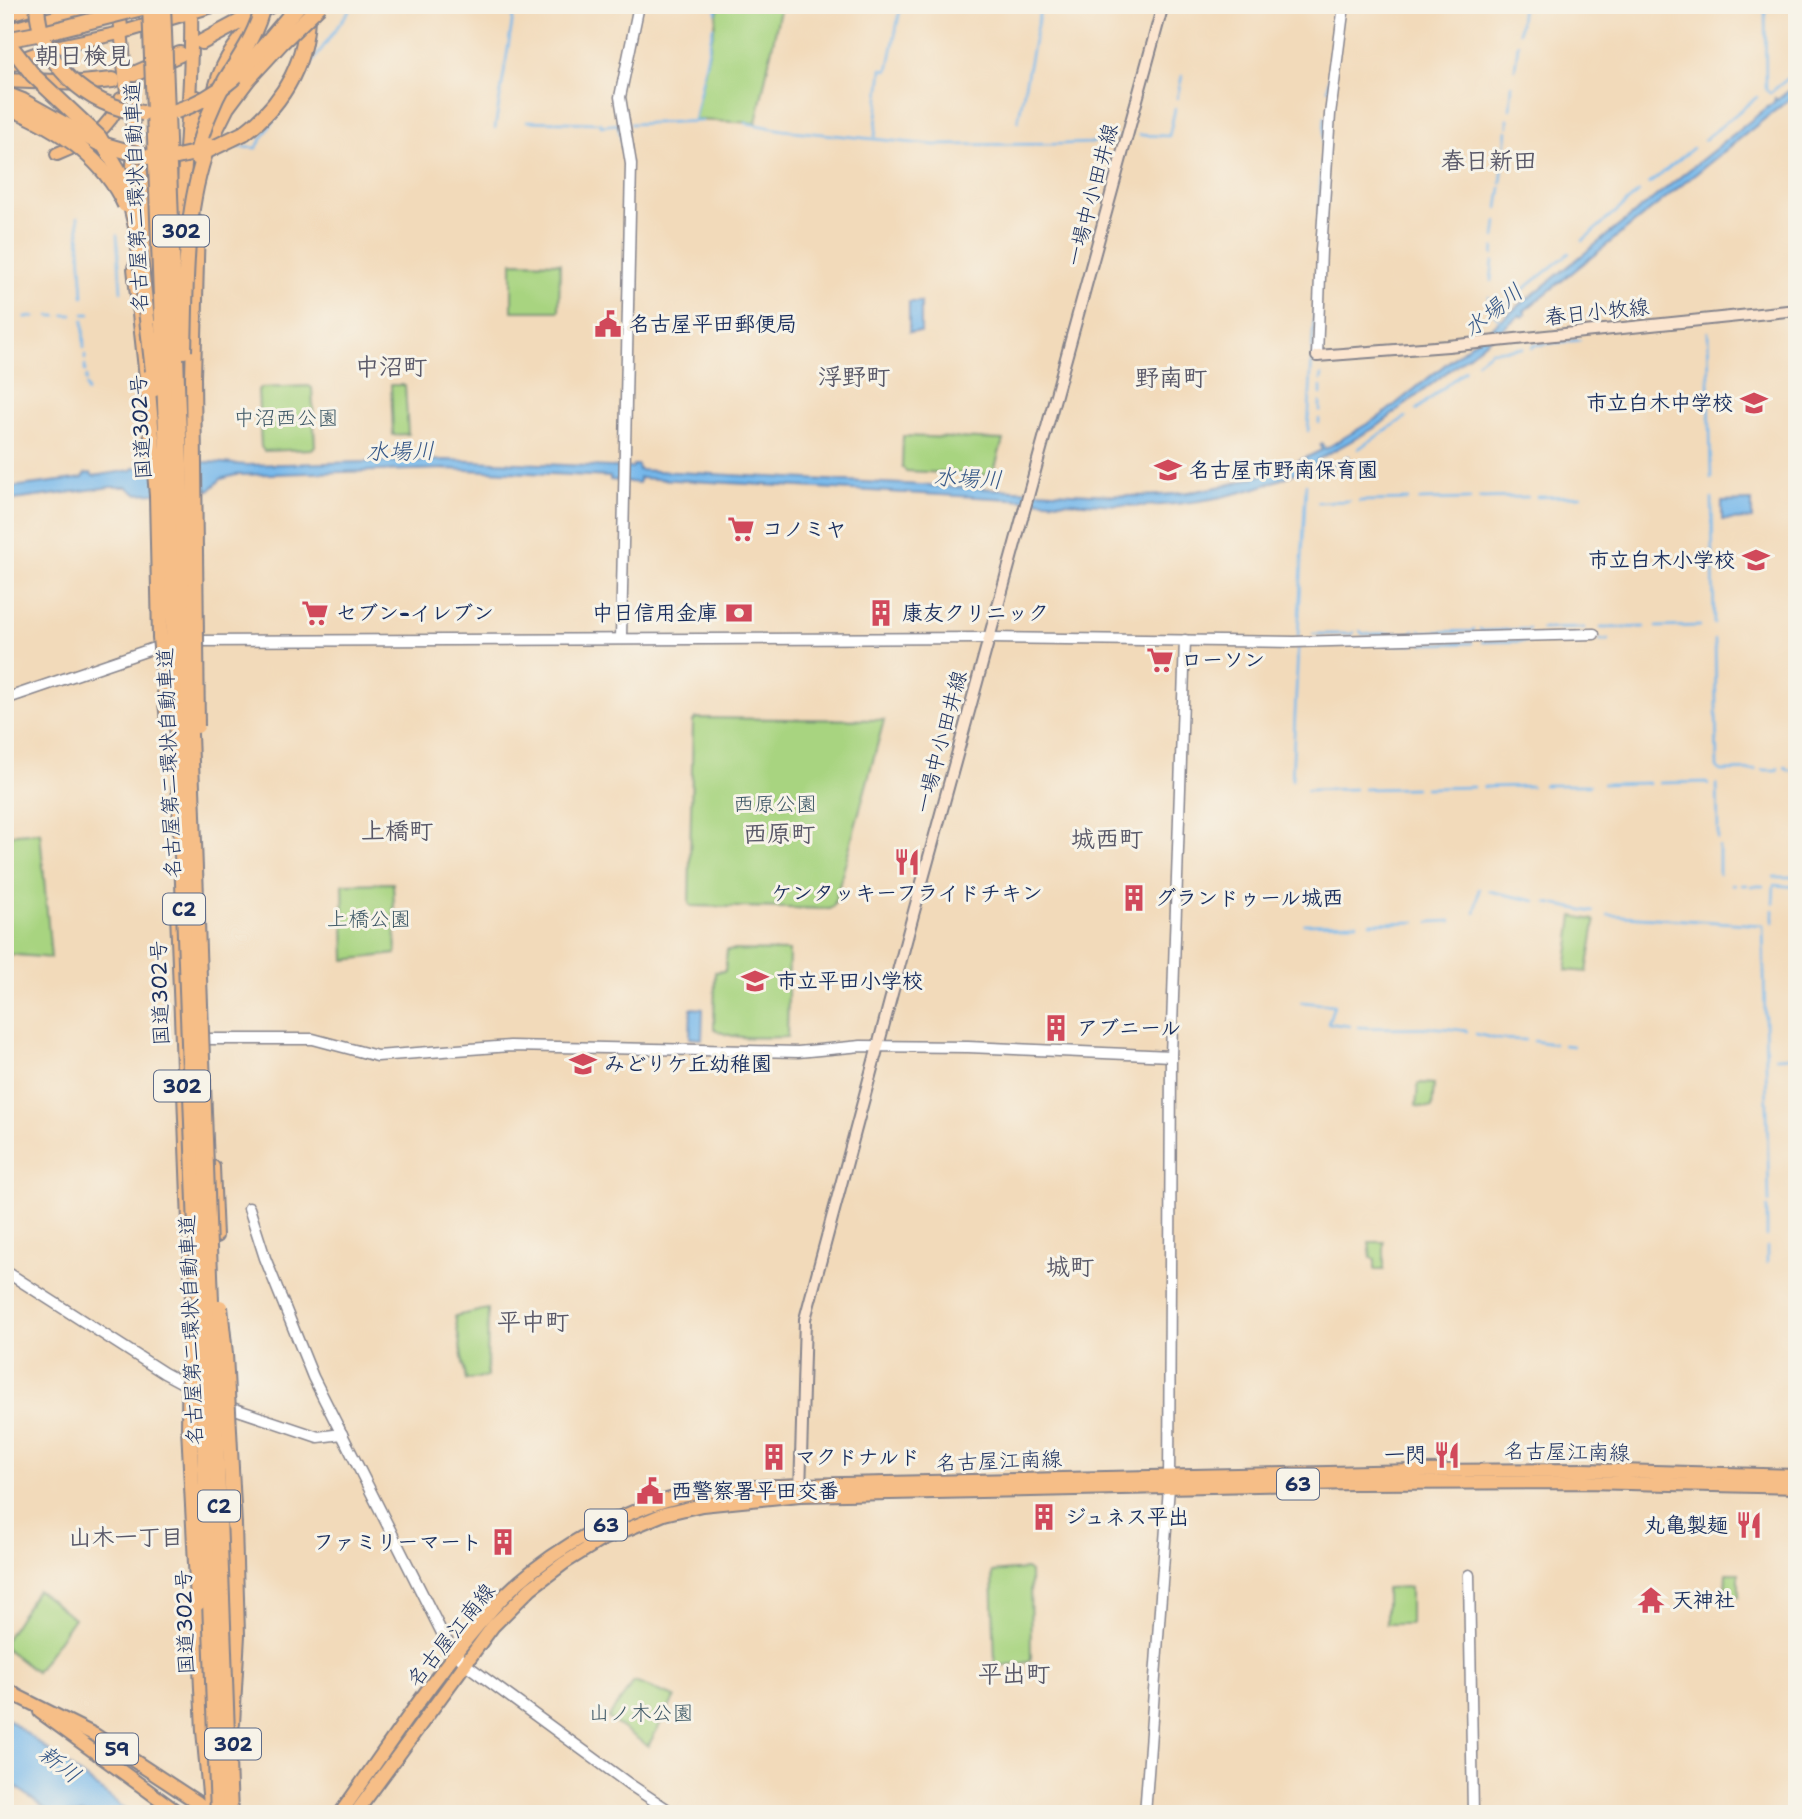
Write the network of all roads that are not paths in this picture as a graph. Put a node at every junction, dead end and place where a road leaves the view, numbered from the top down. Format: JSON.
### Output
{"nodes":[{"id":1,"x":39,"y":5,"type":"edge"},
{"id":2,"x":99,"y":5,"type":"edge"},
{"id":3,"x":119,"y":5,"type":"edge"},
{"id":4,"x":152,"y":5,"type":"edge"},
{"id":5,"x":163,"y":5,"type":"edge"},
{"id":6,"x":216,"y":5,"type":"edge"},
{"id":7,"x":263,"y":5,"type":"edge"},
{"id":8,"x":273,"y":5,"type":"edge"},
{"id":9,"x":299,"y":5,"type":"edge"},
{"id":10,"x":307,"y":5,"type":"edge"},
{"id":11,"x":320,"y":5,"type":"edge"},
{"id":12,"x":639,"y":5,"type":"edge"},
{"id":13,"x":1163,"y":5,"type":"edge"},
{"id":14,"x":1344,"y":5,"type":"edge"},
{"id":15,"x":191,"y":9,"type":"edge"},
{"id":16,"x":5,"y":15,"type":"edge"},
{"id":17,"x":120,"y":30,"type":"junction"},
{"id":18,"x":5,"y":31,"type":"edge"},
{"id":19,"x":5,"y":39,"type":"edge"},
{"id":20,"x":94,"y":39,"type":"junction"},
{"id":21,"x":197,"y":39,"type":"junction"},
{"id":22,"x":57,"y":47,"type":"junction"},
{"id":23,"x":180,"y":54,"type":"dead end"},
{"id":24,"x":5,"y":55,"type":"edge"},
{"id":25,"x":5,"y":66,"type":"edge"},
{"id":26,"x":124,"y":76,"type":"junction"},
{"id":27,"x":5,"y":80,"type":"edge"},
{"id":28,"x":5,"y":94,"type":"edge"},
{"id":29,"x":5,"y":106,"type":"edge"},
{"id":30,"x":135,"y":145,"type":"junction"},
{"id":31,"x":199,"y":145,"type":"junction"},
{"id":32,"x":57,"y":154,"type":"dead end"},
{"id":33,"x":200,"y":165,"type":"joint"},
{"id":34,"x":190,"y":210,"type":"junction"},
{"id":35,"x":140,"y":255,"type":"junction"},
{"id":36,"x":1797,"y":310,"type":"edge"},
{"id":37,"x":1317,"y":356,"type":"joint"},
{"id":38,"x":166,"y":498,"type":"junction"},
{"id":39,"x":183,"y":558,"type":"junction"},
{"id":40,"x":1594,"y":634,"type":"dead end"},
{"id":41,"x":621,"y":638,"type":"junction"},
{"id":42,"x":990,"y":638,"type":"junction"},
{"id":43,"x":192,"y":640,"type":"junction"},
{"id":44,"x":1185,"y":640,"type":"junction"},
{"id":45,"x":168,"y":643,"type":"junction"},
{"id":46,"x":5,"y":698,"type":"edge"},
{"id":47,"x":181,"y":831,"type":"junction"},
{"id":48,"x":197,"y":941,"type":"junction"},
{"id":49,"x":208,"y":1039,"type":"junction"},
{"id":50,"x":878,"y":1046,"type":"junction"},
{"id":51,"x":1171,"y":1056,"type":"junction"},
{"id":52,"x":193,"y":1163,"type":"junction"},
{"id":53,"x":207,"y":1199,"type":"junction"},
{"id":54,"x":249,"y":1208,"type":"dead end"},
{"id":55,"x":5,"y":1270,"type":"edge"},
{"id":56,"x":196,"y":1391,"type":"junction"},
{"id":57,"x":222,"y":1404,"type":"junction"},
{"id":58,"x":342,"y":1434,"type":"junction"},
{"id":59,"x":1797,"y":1476,"type":"edge"},
{"id":60,"x":1169,"y":1482,"type":"junction"},
{"id":61,"x":1797,"y":1487,"type":"edge"},
{"id":62,"x":800,"y":1490,"type":"junction"},
{"id":63,"x":1469,"y":1575,"type":"dead end"},
{"id":64,"x":460,"y":1659,"type":"junction"},
{"id":65,"x":233,"y":1674,"type":"junction"},
{"id":66,"x":204,"y":1675,"type":"junction"},
{"id":67,"x":5,"y":1687,"type":"edge"},
{"id":68,"x":17,"y":1696,"type":"junction"},
{"id":69,"x":232,"y":1724,"type":"joint"},
{"id":70,"x":213,"y":1811,"type":"edge"},
{"id":71,"x":180,"y":1814,"type":"edge"},
{"id":72,"x":230,"y":1814,"type":"edge"},
{"id":73,"x":236,"y":1814,"type":"edge"},
{"id":74,"x":340,"y":1814,"type":"edge"},
{"id":75,"x":355,"y":1814,"type":"edge"},
{"id":76,"x":674,"y":1814,"type":"edge"},
{"id":77,"x":1145,"y":1814,"type":"edge"},
{"id":78,"x":1473,"y":1814,"type":"edge"}],
"edges":[{"from":1,"to":9,"type":"highway","bridge":true},
{"from":1,"to":16,"type":"main road"},
{"from":2,"to":18,"type":"main road"},
{"from":3,"to":17,"type":"main road","name":"国道302号","number":"302"},
{"from":4,"to":19,"type":"highway","bridge":true},
{"from":4,"to":38,"type":"highway","name":"名古屋第二環状自動車道","number":"C2","bridge":true},
{"from":5,"to":39,"type":"highway","name":"名古屋第二環状自動車道","number":"C2","bridge":true},
{"from":6,"to":15,"type":"main road"},
{"from":7,"to":34,"type":"highway","bridge":true},
{"from":8,"to":21,"type":"highway"},
{"from":8,"to":31,"type":"main road"},
{"from":10,"to":28,"type":"highway","bridge":true},
{"from":11,"to":34,"type":"highway","bridge":true},
{"from":12,"to":41,"type":"street"},
{"from":13,"to":42,"type":"main road","name":"一場中小田井線"},
{"from":14,"to":37,"type":"street"},
{"from":15,"to":17,"type":"main road"},
{"from":15,"to":21,"type":"main road","name":"国道302号","number":"302"},
{"from":17,"to":20,"type":"main road"},
{"from":17,"to":26,"type":"main road","name":"国道302号","number":"302"},
{"from":19,"to":35,"type":"highway","bridge":true},
{"from":20,"to":22,"type":"main road"},
{"from":20,"to":26,"type":"main road"},
{"from":21,"to":31,"type":"main road"},
{"from":21,"to":43,"type":"main road","name":"国道302号","number":"302"},
{"from":22,"to":24,"type":"main road"},
{"from":22,"to":25,"type":"highway"},
{"from":23,"to":26,"type":"highway"},
{"from":26,"to":27,"type":"highway"},
{"from":26,"to":30,"type":"main road","name":"国道302号","number":"302"},
{"from":26,"to":32,"type":"main road"},
{"from":29,"to":35,"type":"highway","bridge":true},
{"from":30,"to":38,"type":"main road","name":"国道302号","number":"302","bridge":true},
{"from":30,"to":47,"type":"highway","bridge":true},
{"from":31,"to":33,"type":"main road"},
{"from":33,"to":48,"type":"highway","bridge":true},
{"from":34,"to":39,"type":"highway","bridge":true},
{"from":35,"to":38,"type":"highway","bridge":true},
{"from":36,"to":37,"type":"main road","name":"春日小牧線"},
{"from":38,"to":45,"type":"main road","name":"国道302号","number":"302"},
{"from":38,"to":47,"type":"highway","name":"名古屋第二環状自動車道","number":"C2","bridge":true},
{"from":39,"to":48,"type":"highway","name":"名古屋第二環状自動車道","number":"C2","bridge":true},
{"from":40,"to":44,"type":"street"},
{"from":41,"to":42,"type":"street"},
{"from":41,"to":43,"type":"street"},
{"from":42,"to":44,"type":"street"},
{"from":42,"to":50,"type":"main road","name":"一場中小田井線"},
{"from":43,"to":45,"type":"street"},
{"from":43,"to":49,"type":"main road","name":"国道302号","number":"302"},
{"from":44,"to":51,"type":"street"},
{"from":45,"to":46,"type":"street"},
{"from":45,"to":56,"type":"main road","name":"国道302号","number":"302"},
{"from":47,"to":52,"type":"highway","name":"名古屋第二環状自動車道","number":"C2","bridge":true},
{"from":48,"to":53,"type":"highway","name":"名古屋第二環状自動車道","number":"C2","bridge":true},
{"from":49,"to":50,"type":"street"},
{"from":49,"to":57,"type":"main road","name":"国道302号","number":"302"},
{"from":50,"to":51,"type":"street"},
{"from":50,"to":62,"type":"main road","name":"一場中小田井線"},
{"from":51,"to":60,"type":"street"},
{"from":52,"to":66,"type":"highway","bridge":true},
{"from":52,"to":70,"type":"highway","name":"名古屋第二環状自動車道","number":"C2","bridge":true},
{"from":53,"to":65,"type":"highway","bridge":true},
{"from":53,"to":72,"type":"highway","name":"名古屋第二環状自動車道","number":"C2","bridge":true},
{"from":54,"to":58,"type":"street"},
{"from":55,"to":56,"type":"street"},
{"from":56,"to":57,"type":"street"},
{"from":56,"to":66,"type":"main road","name":"国道302号","number":"302"},
{"from":57,"to":58,"type":"street"},
{"from":57,"to":65,"type":"main road","name":"国道302号","number":"302"},
{"from":58,"to":64,"type":"street"},
{"from":59,"to":60,"type":"main road","name":"名古屋江南線","number":"63"},
{"from":60,"to":61,"type":"main road","name":"名古屋江南線","number":"63"},
{"from":60,"to":62,"type":"main road","name":"名古屋江南線","number":"63"},
{"from":60,"to":77,"type":"street"},
{"from":62,"to":64,"type":"main road","name":"名古屋江南線","number":"63"},
{"from":63,"to":78,"type":"street"},
{"from":64,"to":74,"type":"main road","name":"名古屋江南線","number":"63"},
{"from":64,"to":75,"type":"main road","name":"名古屋江南線","number":"63"},
{"from":64,"to":76,"type":"street"},
{"from":65,"to":69,"type":"highway"},
{"from":66,"to":70,"type":"highway"},
{"from":67,"to":68,"type":"main road","number":"59"},
{"from":68,"to":70,"type":"main road","number":"59"},
{"from":68,"to":71,"type":"main road"},
{"from":69,"to":73,"type":"main road","number":"302"}]}
